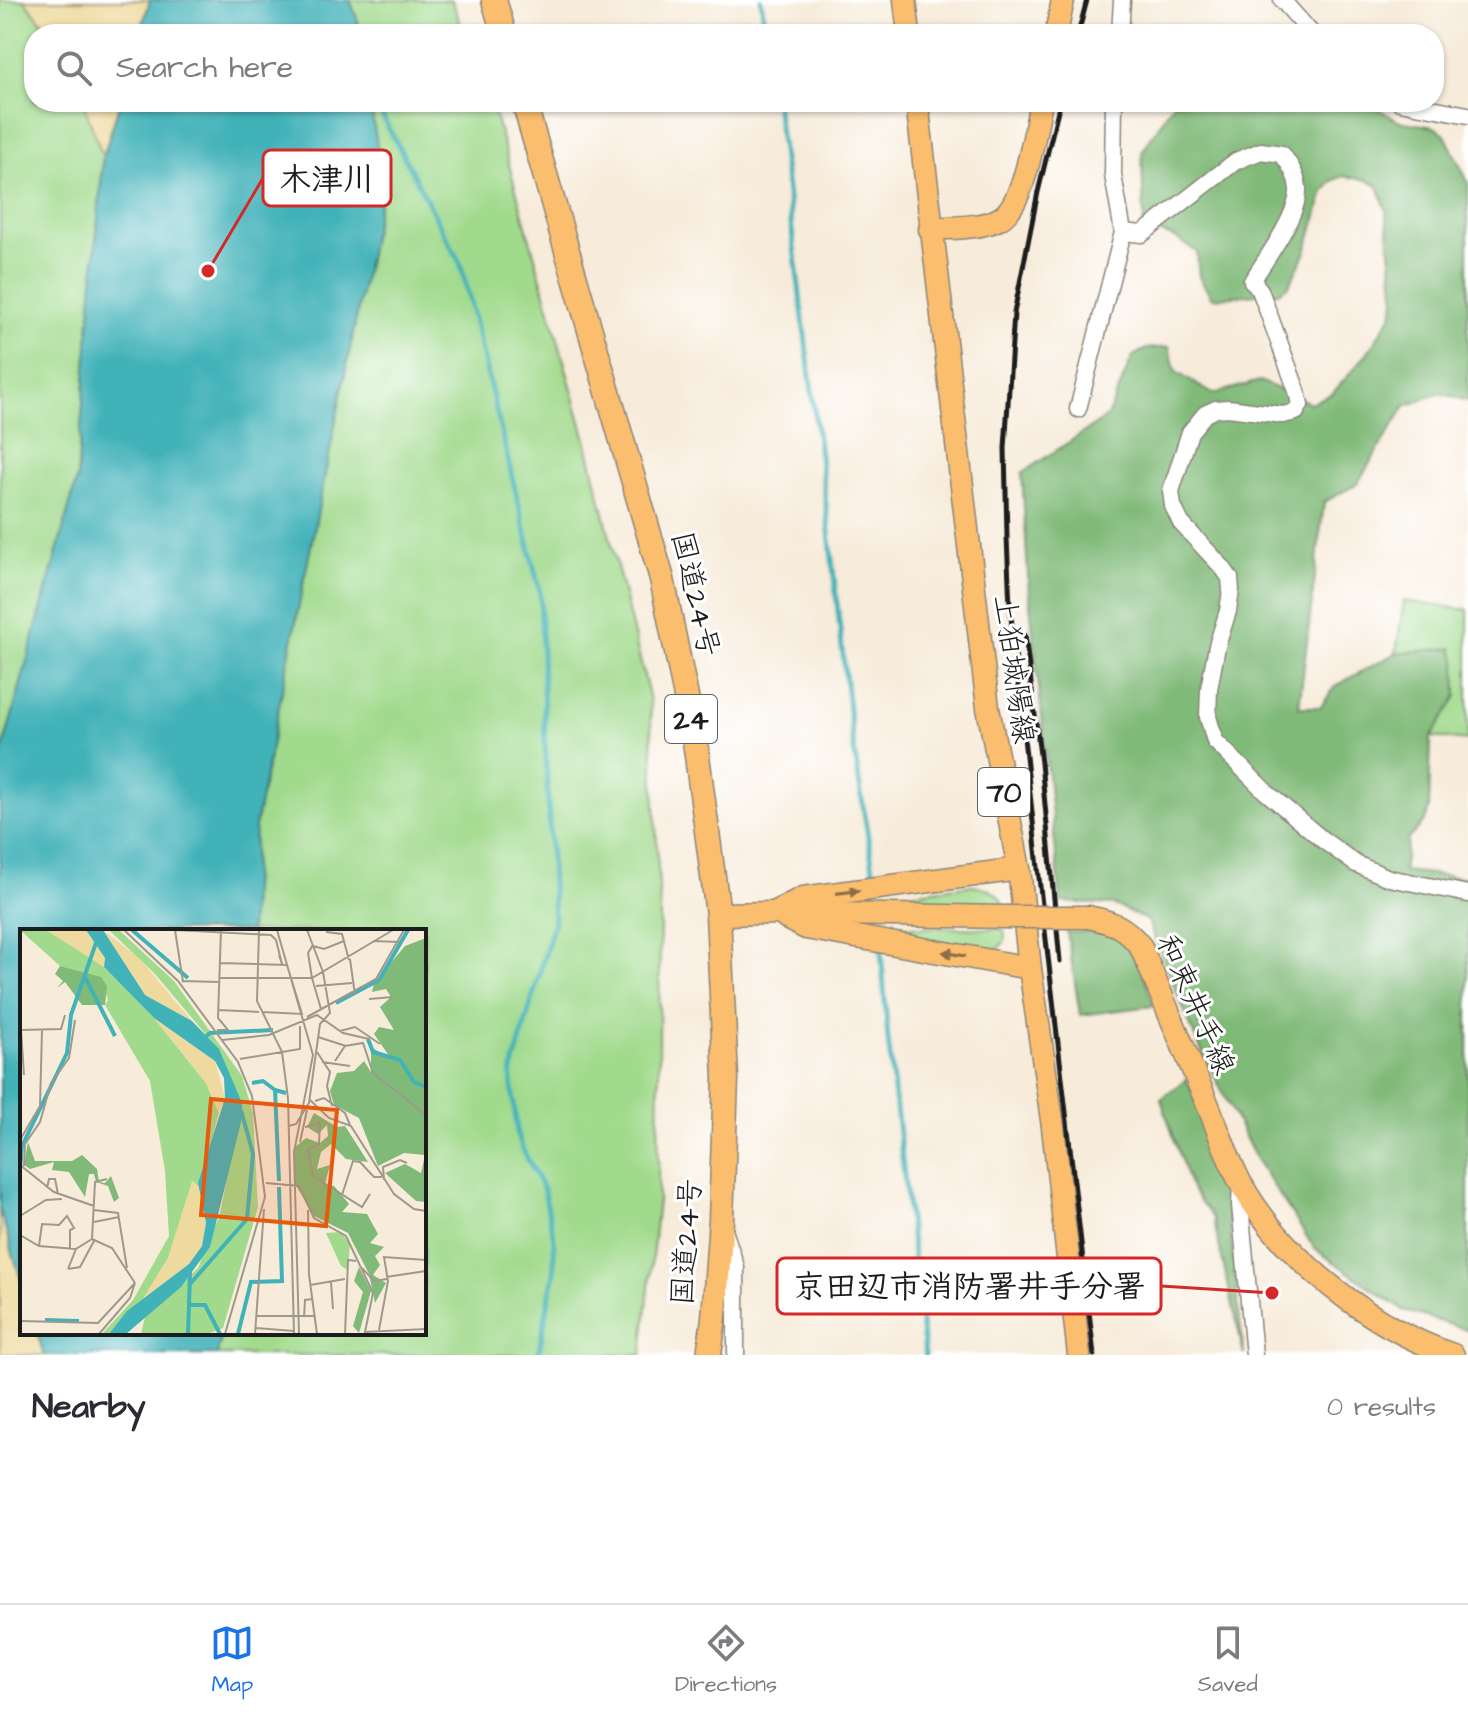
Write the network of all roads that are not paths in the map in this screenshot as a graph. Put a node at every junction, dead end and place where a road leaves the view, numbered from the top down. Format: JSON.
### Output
{"nodes":[{"id":1,"x":494,"y":0,"type":"edge"},
{"id":2,"x":905,"y":0,"type":"edge"},
{"id":3,"x":1063,"y":0,"type":"edge"},
{"id":4,"x":1122,"y":0,"type":"edge"},
{"id":5,"x":1282,"y":0,"type":"edge"},
{"id":6,"x":501,"y":24,"type":"edge"},
{"id":7,"x":908,"y":24,"type":"edge"},
{"id":8,"x":1058,"y":24,"type":"edge"},
{"id":9,"x":1121,"y":24,"type":"edge"},
{"id":10,"x":1303,"y":24,"type":"edge"},
{"id":11,"x":1444,"y":110,"type":"edge"},
{"id":12,"x":527,"y":112,"type":"edge"},
{"id":13,"x":918,"y":112,"type":"edge"},
{"id":14,"x":1039,"y":112,"type":"edge"},
{"id":15,"x":1114,"y":112,"type":"edge"},
{"id":16,"x":1468,"y":115,"type":"edge"},
{"id":17,"x":930,"y":229,"type":"junction"},
{"id":18,"x":1123,"y":232,"type":"junction"},
{"id":19,"x":1078,"y":409,"type":"dead end"},
{"id":20,"x":1019,"y":869,"type":"junction"},
{"id":21,"x":1468,"y":894,"type":"edge"},
{"id":22,"x":774,"y":913,"type":"junction"},
{"id":23,"x":718,"y":914,"type":"junction"},
{"id":24,"x":1030,"y":968,"type":"junction"},
{"id":25,"x":1241,"y":1182,"type":"junction"},
{"id":26,"x":721,"y":1220,"type":"junction"},
{"id":27,"x":709,"y":1355,"type":"edge"},
{"id":28,"x":736,"y":1355,"type":"edge"},
{"id":29,"x":1079,"y":1355,"type":"edge"},
{"id":30,"x":1254,"y":1355,"type":"edge"},
{"id":31,"x":1453,"y":1355,"type":"edge"}],
"edges":[{"from":1,"to":6,"type":"highway"},
{"from":2,"to":7,"type":"main road"},
{"from":3,"to":8,"type":"main road"},
{"from":4,"to":9,"type":"street"},
{"from":5,"to":10,"type":"street"},
{"from":11,"to":16,"type":"street"},
{"from":12,"to":23,"type":"highway","name":"国道24号","number":"24"},
{"from":13,"to":17,"type":"main road","name":"上狛城陽線","number":"70"},
{"from":14,"to":17,"type":"main road"},
{"from":15,"to":18,"type":"street"},
{"from":17,"to":20,"type":"main road","name":"上狛城陽線","number":"70"},
{"from":18,"to":19,"type":"street"},
{"from":18,"to":21,"type":"street"},
{"from":22,"to":20,"type":"main road","one_way":true},
{"from":20,"to":24,"type":"main road","name":"上狛城陽線","number":"70"},
{"from":22,"to":23,"type":"main road","name":"和束井手線"},
{"from":24,"to":22,"type":"main road","one_way":true},
{"from":22,"to":25,"type":"main road","name":"和束井手線","bridge":true},
{"from":23,"to":26,"type":"highway","name":"国道24号","number":"24"},
{"from":24,"to":29,"type":"main road","name":"上狛城陽線","number":"70"},
{"from":25,"to":30,"type":"street"},
{"from":25,"to":31,"type":"main road","name":"和束井手線"},
{"from":26,"to":27,"type":"highway","name":"国道24号","number":"24"},
{"from":26,"to":28,"type":"street"}]}
